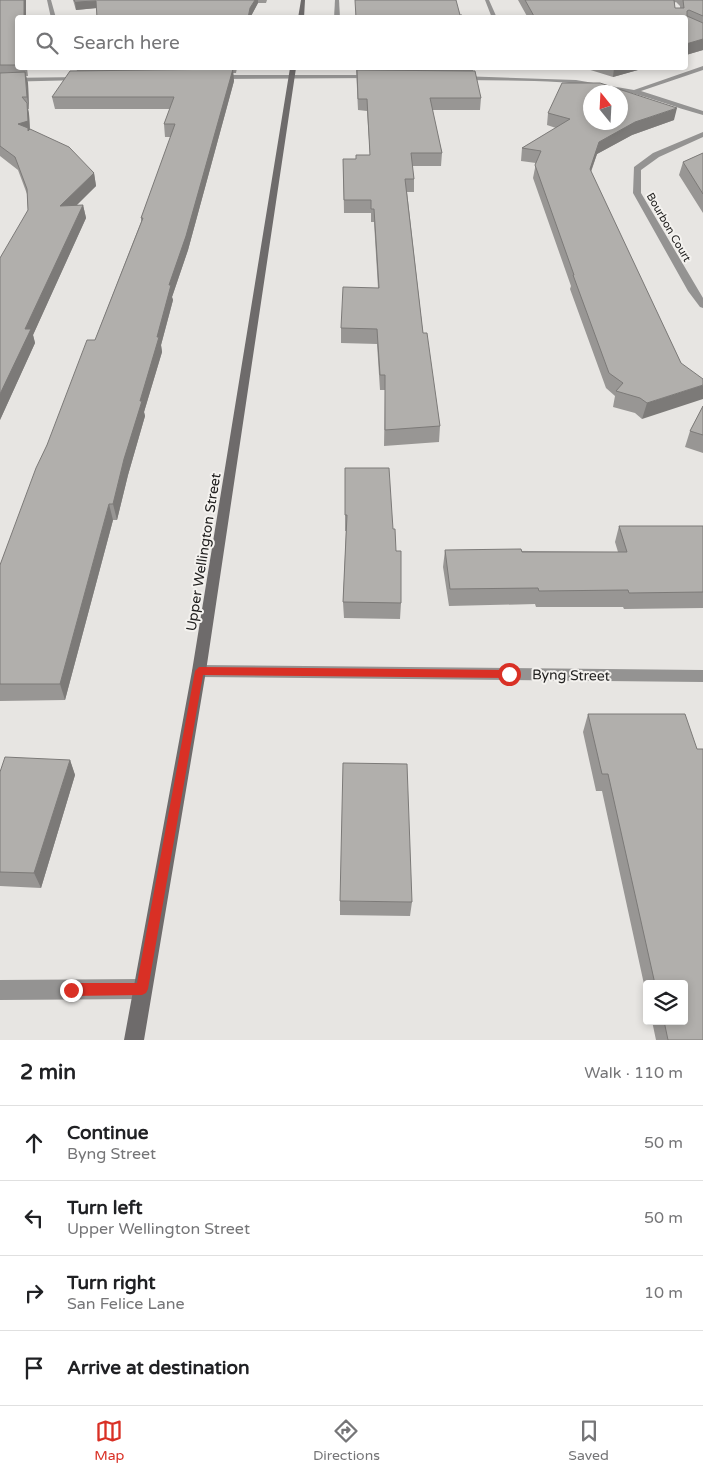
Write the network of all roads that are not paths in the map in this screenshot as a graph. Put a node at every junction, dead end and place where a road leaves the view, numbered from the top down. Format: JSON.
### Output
{"nodes":[{"id":1,"x":49,"y":0,"type":"edge"},
{"id":2,"x":303,"y":0,"type":"edge"},
{"id":3,"x":337,"y":0,"type":"edge"},
{"id":4,"x":487,"y":0,"type":"edge"},
{"id":5,"x":53,"y":15,"type":"edge"},
{"id":6,"x":301,"y":15,"type":"edge"},
{"id":7,"x":337,"y":15,"type":"edge"},
{"id":8,"x":494,"y":15,"type":"edge"},
{"id":9,"x":703,"y":68,"type":"edge"},
{"id":10,"x":292,"y":72,"type":"edge"},
{"id":11,"x":211,"y":77,"type":"edge"},
{"id":12,"x":379,"y":77,"type":"edge"},
{"id":13,"x":92,"y":78,"type":"edge"},
{"id":14,"x":457,"y":78,"type":"edge"},
{"id":15,"x":0,"y":80,"type":"edge"},
{"id":16,"x":636,"y":92,"type":"junction"},
{"id":17,"x":703,"y":113,"type":"edge"},
{"id":18,"x":703,"y":134,"type":"edge"},
{"id":19,"x":703,"y":305,"type":"edge"},
{"id":20,"x":199,"y":671,"type":"junction"},
{"id":21,"x":703,"y":676,"type":"edge"},
{"id":22,"x":142,"y":989,"type":"junction"},
{"id":23,"x":0,"y":990,"type":"edge"},
{"id":24,"x":134,"y":1040,"type":"edge"}],
"edges":[{"from":1,"to":5,"type":"street"},
{"from":2,"to":6,"type":"main road"},
{"from":3,"to":7,"type":"street"},
{"from":4,"to":8,"type":"street"},
{"from":9,"to":16,"type":"street"},
{"from":10,"to":11,"type":"street"},
{"from":10,"to":12,"type":"street"},
{"from":10,"to":20,"type":"main road","name":"Upper Wellington Street"},
{"from":13,"to":15,"type":"street"},
{"from":14,"to":16,"type":"street"},
{"from":16,"to":17,"type":"street"},
{"from":18,"to":19,"type":"street","name":"Bourbon Court"},
{"from":20,"to":21,"type":"street","name":"Byng Street"},
{"from":20,"to":22,"type":"main road","name":"Upper Wellington Street"},
{"from":22,"to":23,"type":"street"},
{"from":22,"to":24,"type":"main road","name":"Upper Wellington Street"}]}
